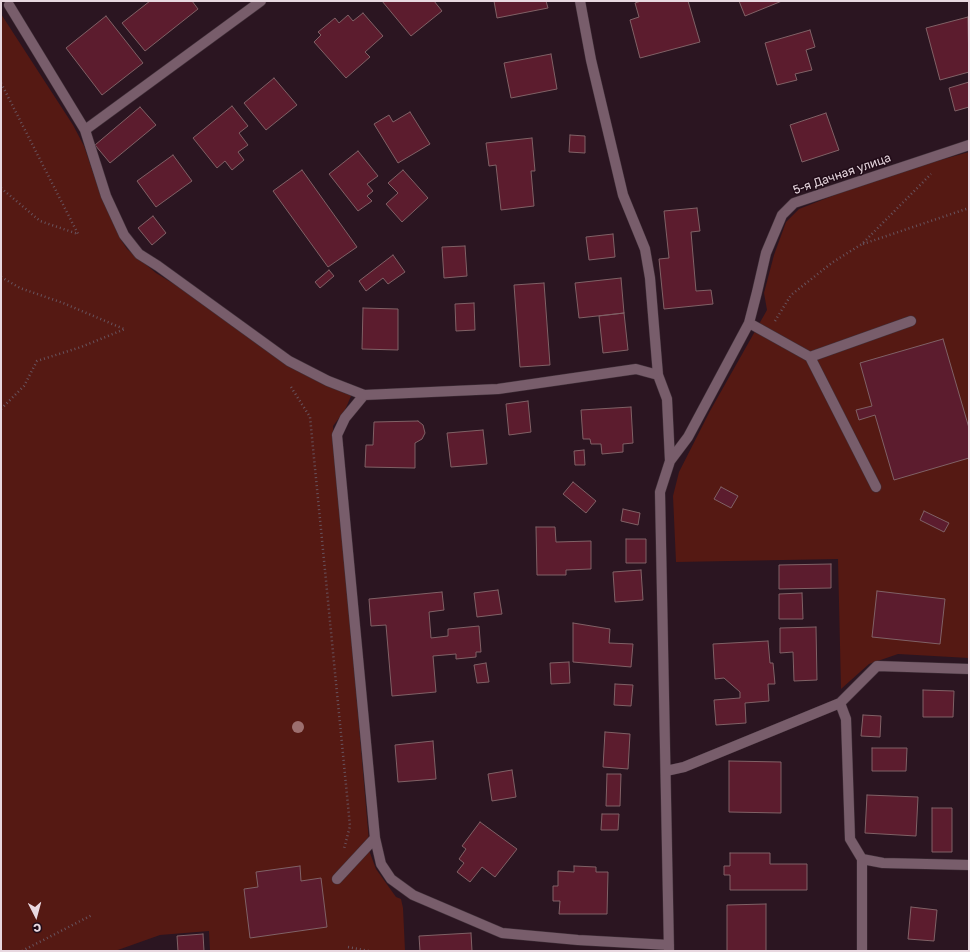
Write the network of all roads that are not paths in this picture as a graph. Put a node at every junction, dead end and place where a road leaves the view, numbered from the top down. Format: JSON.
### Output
{"nodes":[{"id":1,"x":261,"y":1,"type":"edge"},
{"id":2,"x":580,"y":1,"type":"edge"},
{"id":3,"x":9,"y":5,"type":"dead end"},
{"id":4,"x":85,"y":130,"type":"junction"},
{"id":5,"x":969,"y":145,"type":"edge"},
{"id":6,"x":911,"y":321,"type":"dead end"},
{"id":7,"x":749,"y":323,"type":"junction"},
{"id":8,"x":810,"y":357,"type":"junction"},
{"id":9,"x":658,"y":375,"type":"junction"},
{"id":10,"x":364,"y":395,"type":"junction"},
{"id":11,"x":670,"y":461,"type":"junction"},
{"id":12,"x":876,"y":487,"type":"dead end"},
{"id":13,"x":969,"y":669,"type":"edge"},
{"id":14,"x":840,"y":703,"type":"junction"},
{"id":15,"x":666,"y":771,"type":"junction"},
{"id":16,"x":375,"y":838,"type":"junction"},
{"id":17,"x":862,"y":859,"type":"junction"},
{"id":18,"x":969,"y":865,"type":"edge"},
{"id":19,"x":337,"y":878,"type":"road end"},
{"id":20,"x":669,"y":948,"type":"edge"},
{"id":21,"x":862,"y":951,"type":"edge"}],
"edges":[{"from":1,"to":4,"type":"street"},
{"from":2,"to":9,"type":"street"},
{"from":3,"to":4,"type":"street"},
{"from":4,"to":10,"type":"street"},
{"from":5,"to":7,"type":"street","name":"5-я Дачная улица"},
{"from":6,"to":8,"type":"street"},
{"from":7,"to":8,"type":"street"},
{"from":7,"to":11,"type":"street","name":"5-я Дачная улица"},
{"from":8,"to":12,"type":"street"},
{"from":9,"to":10,"type":"street"},
{"from":9,"to":11,"type":"street"},
{"from":10,"to":16,"type":"street"},
{"from":11,"to":15,"type":"street"},
{"from":13,"to":14,"type":"street"},
{"from":14,"to":15,"type":"street"},
{"from":14,"to":17,"type":"street"},
{"from":15,"to":20,"type":"street"},
{"from":16,"to":19,"type":"street"},
{"from":16,"to":20,"type":"street"},
{"from":17,"to":18,"type":"street"},
{"from":17,"to":21,"type":"street"}]}
